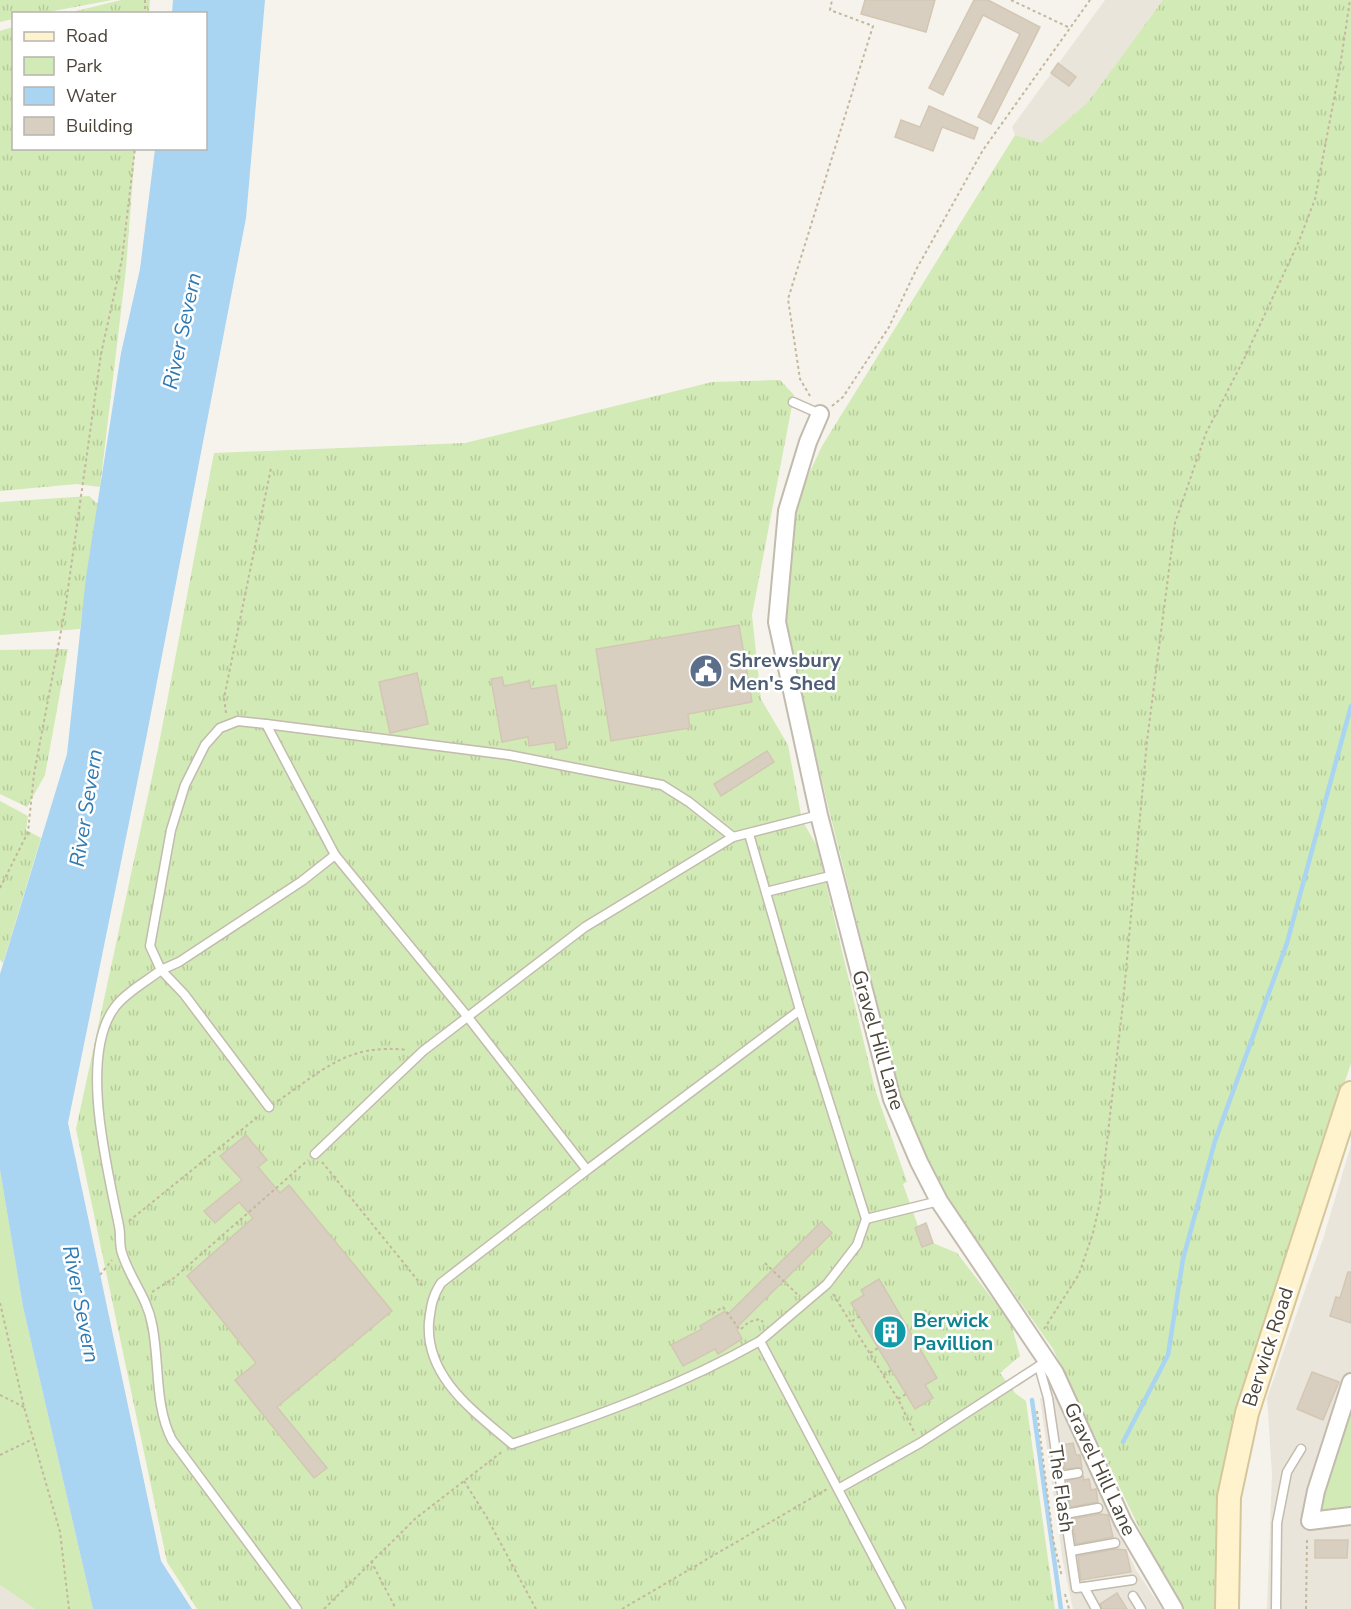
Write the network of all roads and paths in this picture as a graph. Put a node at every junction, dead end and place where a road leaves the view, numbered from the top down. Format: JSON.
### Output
{"nodes":[{"id":1,"x":832,"y":0,"type":"edge"},
{"id":2,"x":1011,"y":0,"type":"edge"},
{"id":3,"x":1090,"y":0,"type":"edge"},
{"id":4,"x":1350,"y":0,"type":"edge"},
{"id":5,"x":1070,"y":28,"type":"junction"},
{"id":6,"x":135,"y":150,"type":"edge"},
{"id":7,"x":793,"y":402,"type":"dead end"},
{"id":8,"x":820,"y":414,"type":"junction"},
{"id":9,"x":271,"y":468,"type":"dead end"},
{"id":10,"x":266,"y":724,"type":"junction"},
{"id":11,"x":227,"y":725,"type":"junction"},
{"id":12,"x":819,"y":815,"type":"junction"},
{"id":13,"x":749,"y":834,"type":"junction"},
{"id":14,"x":733,"y":837,"type":"junction"},
{"id":15,"x":335,"y":855,"type":"junction"},
{"id":16,"x":834,"y":875,"type":"junction"},
{"id":17,"x":0,"y":888,"type":"edge"},
{"id":18,"x":766,"y":892,"type":"junction"},
{"id":19,"x":161,"y":970,"type":"junction"},
{"id":20,"x":800,"y":1010,"type":"junction"},
{"id":21,"x":467,"y":1016,"type":"junction"},
{"id":22,"x":423,"y":1051,"type":"junction"},
{"id":23,"x":1351,"y":1093,"type":"edge"},
{"id":24,"x":269,"y":1107,"type":"junction"},
{"id":25,"x":315,"y":1154,"type":"junction"},
{"id":26,"x":587,"y":1170,"type":"junction"},
{"id":27,"x":939,"y":1201,"type":"junction"},
{"id":28,"x":866,"y":1219,"type":"junction"},
{"id":29,"x":120,"y":1229,"type":"junction"},
{"id":30,"x":121,"y":1250,"type":"junction"},
{"id":31,"x":765,"y":1263,"type":"dead end"},
{"id":32,"x":100,"y":1275,"type":"dead end"},
{"id":33,"x":827,"y":1284,"type":"junction"},
{"id":34,"x":144,"y":1297,"type":"junction"},
{"id":35,"x":431,"y":1298,"type":"junction"},
{"id":36,"x":0,"y":1303,"type":"edge"},
{"id":37,"x":806,"y":1303,"type":"junction"},
{"id":38,"x":709,"y":1310,"type":"dead end"},
{"id":39,"x":860,"y":1316,"type":"dead end"},
{"id":40,"x":851,"y":1321,"type":"junction"},
{"id":41,"x":771,"y":1333,"type":"junction"},
{"id":42,"x":1034,"y":1340,"type":"junction"},
{"id":43,"x":760,"y":1341,"type":"junction"},
{"id":44,"x":878,"y":1348,"type":"dead end"},
{"id":45,"x":870,"y":1353,"type":"junction"},
{"id":46,"x":1043,"y":1363,"type":"junction"},
{"id":47,"x":892,"y":1370,"type":"dead end"},
{"id":48,"x":883,"y":1375,"type":"junction"},
{"id":49,"x":1351,"y":1382,"type":"edge"},
{"id":50,"x":906,"y":1394,"type":"dead end"},
{"id":51,"x":0,"y":1395,"type":"edge"},
{"id":52,"x":898,"y":1399,"type":"junction"},
{"id":53,"x":1036,"y":1401,"type":"dead end"},
{"id":54,"x":24,"y":1407,"type":"junction"},
{"id":55,"x":33,"y":1439,"type":"junction"},
{"id":56,"x":920,"y":1443,"type":"junction"},
{"id":57,"x":512,"y":1444,"type":"junction"},
{"id":58,"x":1301,"y":1449,"type":"dead end"},
{"id":59,"x":0,"y":1455,"type":"edge"},
{"id":60,"x":1078,"y":1473,"type":"dead end"},
{"id":61,"x":1060,"y":1476,"type":"junction"},
{"id":62,"x":463,"y":1480,"type":"junction"},
{"id":63,"x":837,"y":1486,"type":"junction"},
{"id":64,"x":1098,"y":1508,"type":"dead end"},
{"id":65,"x":1065,"y":1514,"type":"junction"},
{"id":66,"x":1351,"y":1516,"type":"edge"},
{"id":67,"x":1310,"y":1521,"type":"junction"},
{"id":68,"x":1116,"y":1543,"type":"dead end"},
{"id":69,"x":1071,"y":1551,"type":"junction"},
{"id":70,"x":371,"y":1561,"type":"junction"},
{"id":71,"x":1132,"y":1580,"type":"dead end"},
{"id":72,"x":1084,"y":1587,"type":"junction"},
{"id":73,"x":1132,"y":1596,"type":"dead end"},
{"id":74,"x":69,"y":1609,"type":"edge"},
{"id":75,"x":297,"y":1609,"type":"edge"},
{"id":76,"x":324,"y":1609,"type":"edge"},
{"id":77,"x":396,"y":1609,"type":"edge"},
{"id":78,"x":536,"y":1609,"type":"edge"},
{"id":79,"x":622,"y":1609,"type":"edge"},
{"id":80,"x":901,"y":1609,"type":"edge"},
{"id":81,"x":1069,"y":1609,"type":"edge"},
{"id":82,"x":1096,"y":1609,"type":"edge"},
{"id":83,"x":1141,"y":1609,"type":"edge"},
{"id":84,"x":1174,"y":1609,"type":"edge"},
{"id":85,"x":1227,"y":1609,"type":"edge"},
{"id":86,"x":1276,"y":1609,"type":"edge"},
{"id":87,"x":1306,"y":1609,"type":"edge"}],
"edges":[{"from":1,"to":8,"type":"path"},
{"from":2,"to":5,"type":"path"},
{"from":3,"to":5,"type":"path"},
{"from":4,"to":42,"type":"path"},
{"from":5,"to":8,"type":"path"},
{"from":6,"to":17,"type":"path"},
{"from":7,"to":8,"type":"lane"},
{"from":8,"to":12,"type":"street","name":"Gravel Hill Lane"},
{"from":9,"to":11,"type":"path"},
{"from":10,"to":11,"type":"lane"},
{"from":10,"to":14,"type":"lane"},
{"from":10,"to":15,"type":"lane"},
{"from":11,"to":19,"type":"lane"},
{"from":12,"to":13,"type":"lane"},
{"from":12,"to":16,"type":"street","name":"Gravel Hill Lane"},
{"from":13,"to":14,"type":"lane"},
{"from":13,"to":18,"type":"lane"},
{"from":14,"to":21,"type":"lane"},
{"from":15,"to":19,"type":"lane"},
{"from":15,"to":21,"type":"lane"},
{"from":16,"to":18,"type":"lane"},
{"from":16,"to":27,"type":"street","name":"Gravel Hill Lane"},
{"from":18,"to":20,"type":"lane"},
{"from":19,"to":24,"type":"lane"},
{"from":19,"to":29,"type":"lane"},
{"from":20,"to":26,"type":"lane"},
{"from":20,"to":28,"type":"lane"},
{"from":21,"to":22,"type":"lane"},
{"from":21,"to":26,"type":"lane"},
{"from":22,"to":24,"type":"path"},
{"from":22,"to":25,"type":"lane"},
{"from":23,"to":85,"type":"main road","name":"Berwick Road"},
{"from":24,"to":29,"type":"path"},
{"from":25,"to":34,"type":"path"},
{"from":25,"to":35,"type":"path"},
{"from":26,"to":35,"type":"lane"},
{"from":27,"to":28,"type":"lane"},
{"from":27,"to":42,"type":"street","name":"Gravel Hill Lane"},
{"from":28,"to":33,"type":"lane"},
{"from":29,"to":30,"type":"lane"},
{"from":30,"to":32,"type":"path"},
{"from":30,"to":34,"type":"lane"},
{"from":31,"to":37,"type":"path"},
{"from":33,"to":37,"type":"lane"},
{"from":33,"to":40,"type":"path"},
{"from":34,"to":75,"type":"lane"},
{"from":35,"to":57,"type":"lane"},
{"from":36,"to":54,"type":"path"},
{"from":37,"to":41,"type":"lane"},
{"from":38,"to":41,"type":"path"},
{"from":39,"to":40,"type":"path"},
{"from":40,"to":45,"type":"path"},
{"from":41,"to":43,"type":"lane"},
{"from":42,"to":46,"type":"street","name":"Gravel Hill Lane"},
{"from":43,"to":57,"type":"lane"},
{"from":43,"to":63,"type":"lane"},
{"from":44,"to":45,"type":"path"},
{"from":45,"to":48,"type":"path"},
{"from":46,"to":56,"type":"lane"},
{"from":46,"to":61,"type":"lane"},
{"from":46,"to":84,"type":"street","name":"Gravel Hill Lane"},
{"from":47,"to":48,"type":"path"},
{"from":48,"to":52,"type":"path"},
{"from":49,"to":67,"type":"street"},
{"from":50,"to":52,"type":"path"},
{"from":51,"to":54,"type":"path"},
{"from":52,"to":56,"type":"path"},
{"from":53,"to":81,"type":"path","name":"The Flash"},
{"from":54,"to":55,"type":"path"},
{"from":55,"to":59,"type":"path"},
{"from":55,"to":74,"type":"path"},
{"from":56,"to":63,"type":"lane"},
{"from":57,"to":62,"type":"path"},
{"from":58,"to":86,"type":"lane"},
{"from":60,"to":61,"type":"lane"},
{"from":61,"to":65,"type":"lane"},
{"from":62,"to":70,"type":"path"},
{"from":62,"to":78,"type":"path"},
{"from":63,"to":79,"type":"path"},
{"from":63,"to":80,"type":"lane"},
{"from":64,"to":65,"type":"lane"},
{"from":65,"to":69,"type":"lane"},
{"from":66,"to":67,"type":"street"},
{"from":67,"to":87,"type":"path"},
{"from":68,"to":69,"type":"lane"},
{"from":69,"to":72,"type":"lane"},
{"from":70,"to":76,"type":"path"},
{"from":70,"to":77,"type":"path"},
{"from":71,"to":72,"type":"lane"},
{"from":72,"to":82,"type":"lane"},
{"from":73,"to":83,"type":"lane"}]}
